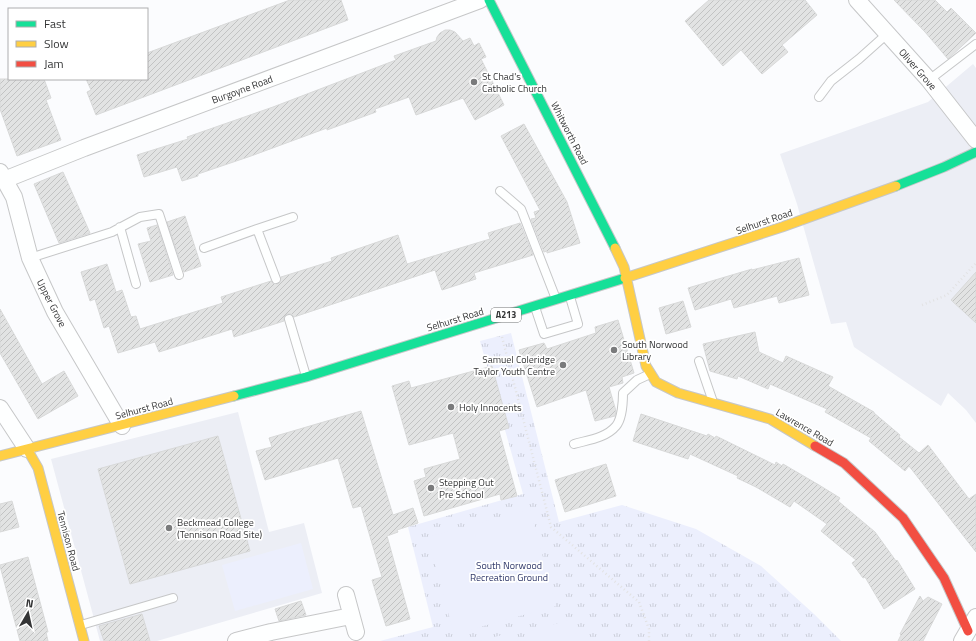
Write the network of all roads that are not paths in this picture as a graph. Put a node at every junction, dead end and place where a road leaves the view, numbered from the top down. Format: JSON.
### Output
{"nodes":[{"id":1,"x":480,"y":0,"type":"edge"},
{"id":2,"x":489,"y":0,"type":"edge"},
{"id":3,"x":857,"y":0,"type":"edge"},
{"id":4,"x":887,"y":34,"type":"junction"},
{"id":5,"x":976,"y":44,"type":"edge"},
{"id":6,"x":929,"y":80,"type":"junction"},
{"id":7,"x":819,"y":97,"type":"dead end"},
{"id":8,"x":976,"y":140,"type":"edge"},
{"id":9,"x":976,"y":152,"type":"edge"},
{"id":10,"x":2,"y":176,"type":"edge"},
{"id":11,"x":500,"y":191,"type":"dead end"},
{"id":12,"x":293,"y":217,"type":"dead end"},
{"id":13,"x":120,"y":227,"type":"junction"},
{"id":14,"x":257,"y":229,"type":"junction"},
{"id":15,"x":204,"y":248,"type":"dead end"},
{"id":16,"x":30,"y":258,"type":"junction"},
{"id":17,"x":179,"y":275,"type":"dead end"},
{"id":18,"x":627,"y":278,"type":"junction"},
{"id":19,"x":276,"y":279,"type":"dead end"},
{"id":20,"x":136,"y":284,"type":"dead end"},
{"id":21,"x":570,"y":296,"type":"junction"},
{"id":22,"x":556,"y":300,"type":"junction"},
{"id":23,"x":534,"y":307,"type":"junction"},
{"id":24,"x":289,"y":319,"type":"dead end"},
{"id":25,"x":699,"y":361,"type":"dead end"},
{"id":26,"x":651,"y":374,"type":"junction"},
{"id":27,"x":306,"y":377,"type":"junction"},
{"id":28,"x":713,"y":402,"type":"junction"},
{"id":29,"x":0,"y":408,"type":"edge"},
{"id":30,"x":122,"y":426,"type":"junction"},
{"id":31,"x":574,"y":444,"type":"dead end"},
{"id":32,"x":27,"y":449,"type":"junction"},
{"id":33,"x":0,"y":456,"type":"edge"},
{"id":34,"x":346,"y":595,"type":"dead end"},
{"id":35,"x":173,"y":598,"type":"dead end"},
{"id":36,"x":351,"y":616,"type":"junction"},
{"id":37,"x":976,"y":617,"type":"edge"},
{"id":38,"x":80,"y":625,"type":"junction"},
{"id":39,"x":356,"y":632,"type":"dead end"},
{"id":40,"x":965,"y":636,"type":"edge"},
{"id":41,"x":84,"y":641,"type":"edge"},
{"id":42,"x":236,"y":641,"type":"edge"}],
"edges":[{"from":1,"to":10,"type":"street","name":"Burgoyne Road"},
{"from":2,"to":18,"type":"street","name":"Whitworth Road"},
{"from":3,"to":4,"type":"street","name":"Oliver Grove"},
{"from":4,"to":6,"type":"street","name":"Oliver Grove"},
{"from":4,"to":7,"type":"lane"},
{"from":5,"to":6,"type":"lane"},
{"from":6,"to":8,"type":"street","name":"Oliver Grove"},
{"from":9,"to":18,"type":"street","name":"Selhurst Road","number":"A213"},
{"from":10,"to":16,"type":"street","name":"Upper Grove"},
{"from":11,"to":22,"type":"lane"},
{"from":12,"to":14,"type":"lane"},
{"from":13,"to":16,"type":"lane"},
{"from":13,"to":17,"type":"lane"},
{"from":13,"to":20,"type":"lane"},
{"from":14,"to":15,"type":"lane"},
{"from":14,"to":19,"type":"lane"},
{"from":16,"to":30,"type":"street","name":"Upper Grove"},
{"from":18,"to":21,"type":"street","name":"Selhurst Road","number":"A213"},
{"from":18,"to":26,"type":"street","name":"Lawrence Road"},
{"from":21,"to":22,"type":"street","name":"Selhurst Road","number":"A213"},
{"from":21,"to":23,"type":"lane"},
{"from":22,"to":23,"type":"street","name":"Selhurst Road","number":"A213"},
{"from":23,"to":27,"type":"street","name":"Selhurst Road","number":"A213"},
{"from":24,"to":27,"type":"lane"},
{"from":25,"to":28,"type":"lane"},
{"from":26,"to":28,"type":"street","name":"Lawrence Road"},
{"from":26,"to":31,"type":"lane"},
{"from":27,"to":30,"type":"street","name":"Selhurst Road","number":"A213"},
{"from":28,"to":40,"type":"street","name":"Lawrence Road"},
{"from":29,"to":32,"type":"street"},
{"from":30,"to":32,"type":"street","name":"Selhurst Road","number":"A213"},
{"from":32,"to":33,"type":"street","name":"Selhurst Road","number":"A213"},
{"from":32,"to":38,"type":"street","name":"Tennison Road"},
{"from":34,"to":36,"type":"street"},
{"from":35,"to":38,"type":"lane"},
{"from":36,"to":39,"type":"street"},
{"from":36,"to":42,"type":"street"},
{"from":37,"to":40,"type":"street"},
{"from":38,"to":41,"type":"street","name":"Tennison Road"}]}
